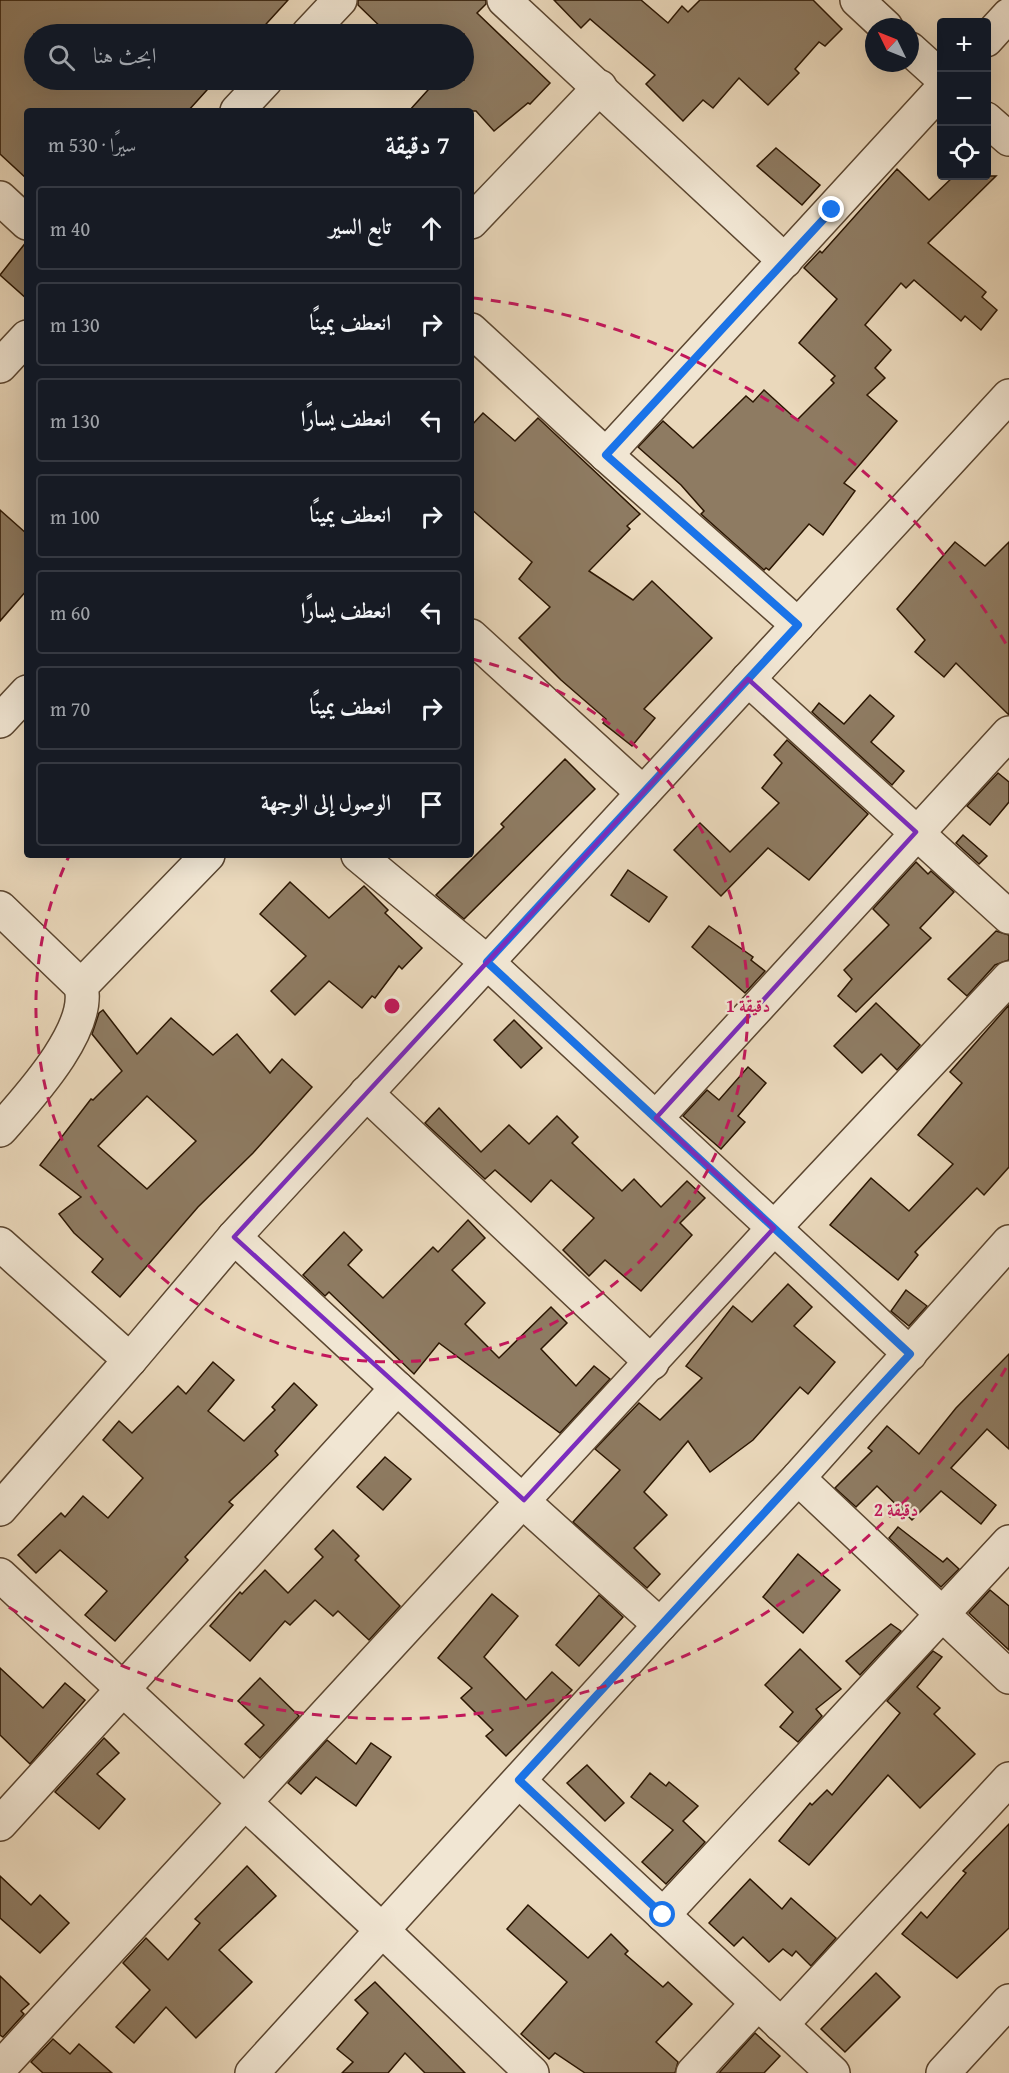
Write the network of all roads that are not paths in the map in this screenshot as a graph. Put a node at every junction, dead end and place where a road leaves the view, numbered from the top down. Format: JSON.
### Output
{"nodes":[{"id":1,"x":340,"y":0,"type":"edge"},
{"id":2,"x":504,"y":0,"type":"edge"},
{"id":3,"x":857,"y":0,"type":"edge"},
{"id":4,"x":1009,"y":15,"type":"edge"},
{"id":5,"x":876,"y":18,"type":"edge"},
{"id":6,"x":317,"y":24,"type":"edge"},
{"id":7,"x":991,"y":35,"type":"edge"},
{"id":8,"x":919,"y":57,"type":"edge"},
{"id":9,"x":937,"y":73,"type":"edge"},
{"id":10,"x":600,"y":87,"type":"junction"},
{"id":11,"x":257,"y":90,"type":"edge"},
{"id":12,"x":937,"y":94,"type":"edge"},
{"id":13,"x":240,"y":108,"type":"edge"},
{"id":14,"x":991,"y":123,"type":"edge"},
{"id":15,"x":1009,"y":140,"type":"edge"},
{"id":16,"x":0,"y":198,"type":"edge"},
{"id":17,"x":474,"y":219,"type":"edge"},
{"id":18,"x":24,"y":220,"type":"edge"},
{"id":19,"x":785,"y":261,"type":"junction"},
{"id":20,"x":474,"y":333,"type":"edge"},
{"id":21,"x":24,"y":340,"type":"edge"},
{"id":22,"x":0,"y":366,"type":"edge"},
{"id":23,"x":1009,"y":396,"type":"edge"},
{"id":24,"x":606,"y":455,"type":"junction"},
{"id":25,"x":798,"y":625,"type":"junction"},
{"id":26,"x":474,"y":639,"type":"edge"},
{"id":27,"x":748,"y":679,"type":"junction"},
{"id":28,"x":24,"y":695,"type":"edge"},
{"id":29,"x":0,"y":721,"type":"edge"},
{"id":30,"x":1009,"y":733,"type":"edge"},
{"id":31,"x":643,"y":793,"type":"junction"},
{"id":32,"x":916,"y":832,"type":"junction"},
{"id":33,"x":205,"y":858,"type":"edge"},
{"id":34,"x":362,"y":858,"type":"edge"},
{"id":35,"x":0,"y":908,"type":"edge"},
{"id":36,"x":1009,"y":917,"type":"edge"},
{"id":37,"x":487,"y":962,"type":"junction"},
{"id":38,"x":1009,"y":978,"type":"edge"},
{"id":39,"x":81,"y":986,"type":"junction"},
{"id":40,"x":366,"y":1093,"type":"junction"},
{"id":41,"x":656,"y":1118,"type":"junction"},
{"id":42,"x":0,"y":1130,"type":"edge"},
{"id":43,"x":774,"y":1228,"type":"junction"},
{"id":44,"x":234,"y":1237,"type":"junction"},
{"id":45,"x":1009,"y":1242,"type":"edge"},
{"id":46,"x":0,"y":1244,"type":"edge"},
{"id":47,"x":910,"y":1354,"type":"junction"},
{"id":48,"x":130,"y":1360,"type":"junction"},
{"id":49,"x":652,"y":1363,"type":"junction"},
{"id":50,"x":397,"y":1388,"type":"junction"},
{"id":51,"x":798,"y":1478,"type":"junction"},
{"id":52,"x":524,"y":1500,"type":"junction"},
{"id":53,"x":0,"y":1509,"type":"edge"},
{"id":54,"x":1009,"y":1542,"type":"edge"},
{"id":55,"x":0,"y":1575,"type":"edge"},
{"id":56,"x":941,"y":1616,"type":"junction"},
{"id":57,"x":660,"y":1625,"type":"junction"},
{"id":58,"x":1009,"y":1677,"type":"edge"},
{"id":59,"x":122,"y":1691,"type":"junction"},
{"id":60,"x":1009,"y":1779,"type":"edge"},
{"id":61,"x":519,"y":1780,"type":"junction"},
{"id":62,"x":245,"y":1804,"type":"junction"},
{"id":63,"x":0,"y":1824,"type":"edge"},
{"id":64,"x":663,"y":1915,"type":"junction"},
{"id":65,"x":383,"y":1931,"type":"junction"},
{"id":66,"x":1009,"y":2001,"type":"edge"},
{"id":67,"x":757,"y":2004,"type":"junction"},
{"id":68,"x":782,"y":2025,"type":"junction"},
{"id":69,"x":0,"y":2068,"type":"edge"},
{"id":70,"x":522,"y":2070,"type":"edge"},
{"id":71,"x":252,"y":2073,"type":"edge"},
{"id":72,"x":693,"y":2073,"type":"edge"},
{"id":73,"x":833,"y":2073,"type":"edge"},
{"id":74,"x":943,"y":2073,"type":"edge"}],
"edges":[{"from":1,"to":6,"type":"street"},
{"from":2,"to":10,"type":"street"},
{"from":3,"to":5,"type":"street"},
{"from":4,"to":7,"type":"street"},
{"from":8,"to":9,"type":"street"},
{"from":10,"to":17,"type":"street"},
{"from":10,"to":19,"type":"street"},
{"from":11,"to":13,"type":"street"},
{"from":12,"to":19,"type":"street"},
{"from":14,"to":15,"type":"street"},
{"from":16,"to":18,"type":"street"},
{"from":19,"to":24,"type":"street"},
{"from":20,"to":24,"type":"street"},
{"from":21,"to":22,"type":"street"},
{"from":23,"to":25,"type":"street"},
{"from":24,"to":25,"type":"street"},
{"from":25,"to":27,"type":"street"},
{"from":26,"to":31,"type":"street"},
{"from":27,"to":31,"type":"street"},
{"from":27,"to":32,"type":"street"},
{"from":28,"to":29,"type":"street"},
{"from":30,"to":32,"type":"street"},
{"from":31,"to":37,"type":"street"},
{"from":32,"to":36,"type":"street"},
{"from":32,"to":41,"type":"street"},
{"from":33,"to":39,"type":"street"},
{"from":34,"to":37,"type":"street"},
{"from":35,"to":39,"type":"street"},
{"from":37,"to":40,"type":"street"},
{"from":37,"to":41,"type":"street"},
{"from":38,"to":43,"type":"street"},
{"from":39,"to":42,"type":"street"},
{"from":40,"to":44,"type":"street"},
{"from":40,"to":49,"type":"street"},
{"from":41,"to":43,"type":"street"},
{"from":43,"to":47,"type":"street"},
{"from":43,"to":49,"type":"street"},
{"from":44,"to":48,"type":"street"},
{"from":44,"to":50,"type":"street"},
{"from":45,"to":47,"type":"street"},
{"from":46,"to":48,"type":"street"},
{"from":47,"to":51,"type":"street"},
{"from":48,"to":53,"type":"street"},
{"from":49,"to":52,"type":"street"},
{"from":50,"to":52,"type":"street"},
{"from":50,"to":59,"type":"street"},
{"from":51,"to":56,"type":"street"},
{"from":51,"to":57,"type":"street"},
{"from":52,"to":57,"type":"street"},
{"from":52,"to":62,"type":"street"},
{"from":54,"to":56,"type":"street"},
{"from":55,"to":59,"type":"street"},
{"from":56,"to":58,"type":"street"},
{"from":56,"to":64,"type":"street"},
{"from":57,"to":61,"type":"street"},
{"from":59,"to":62,"type":"street"},
{"from":59,"to":63,"type":"street"},
{"from":60,"to":68,"type":"street"},
{"from":61,"to":64,"type":"street"},
{"from":61,"to":65,"type":"street"},
{"from":62,"to":65,"type":"street"},
{"from":62,"to":69,"type":"street"},
{"from":64,"to":67,"type":"street"},
{"from":65,"to":70,"type":"street"},
{"from":65,"to":71,"type":"street"},
{"from":66,"to":74,"type":"street"},
{"from":67,"to":68,"type":"street"},
{"from":67,"to":72,"type":"street"},
{"from":68,"to":73,"type":"street"}]}
